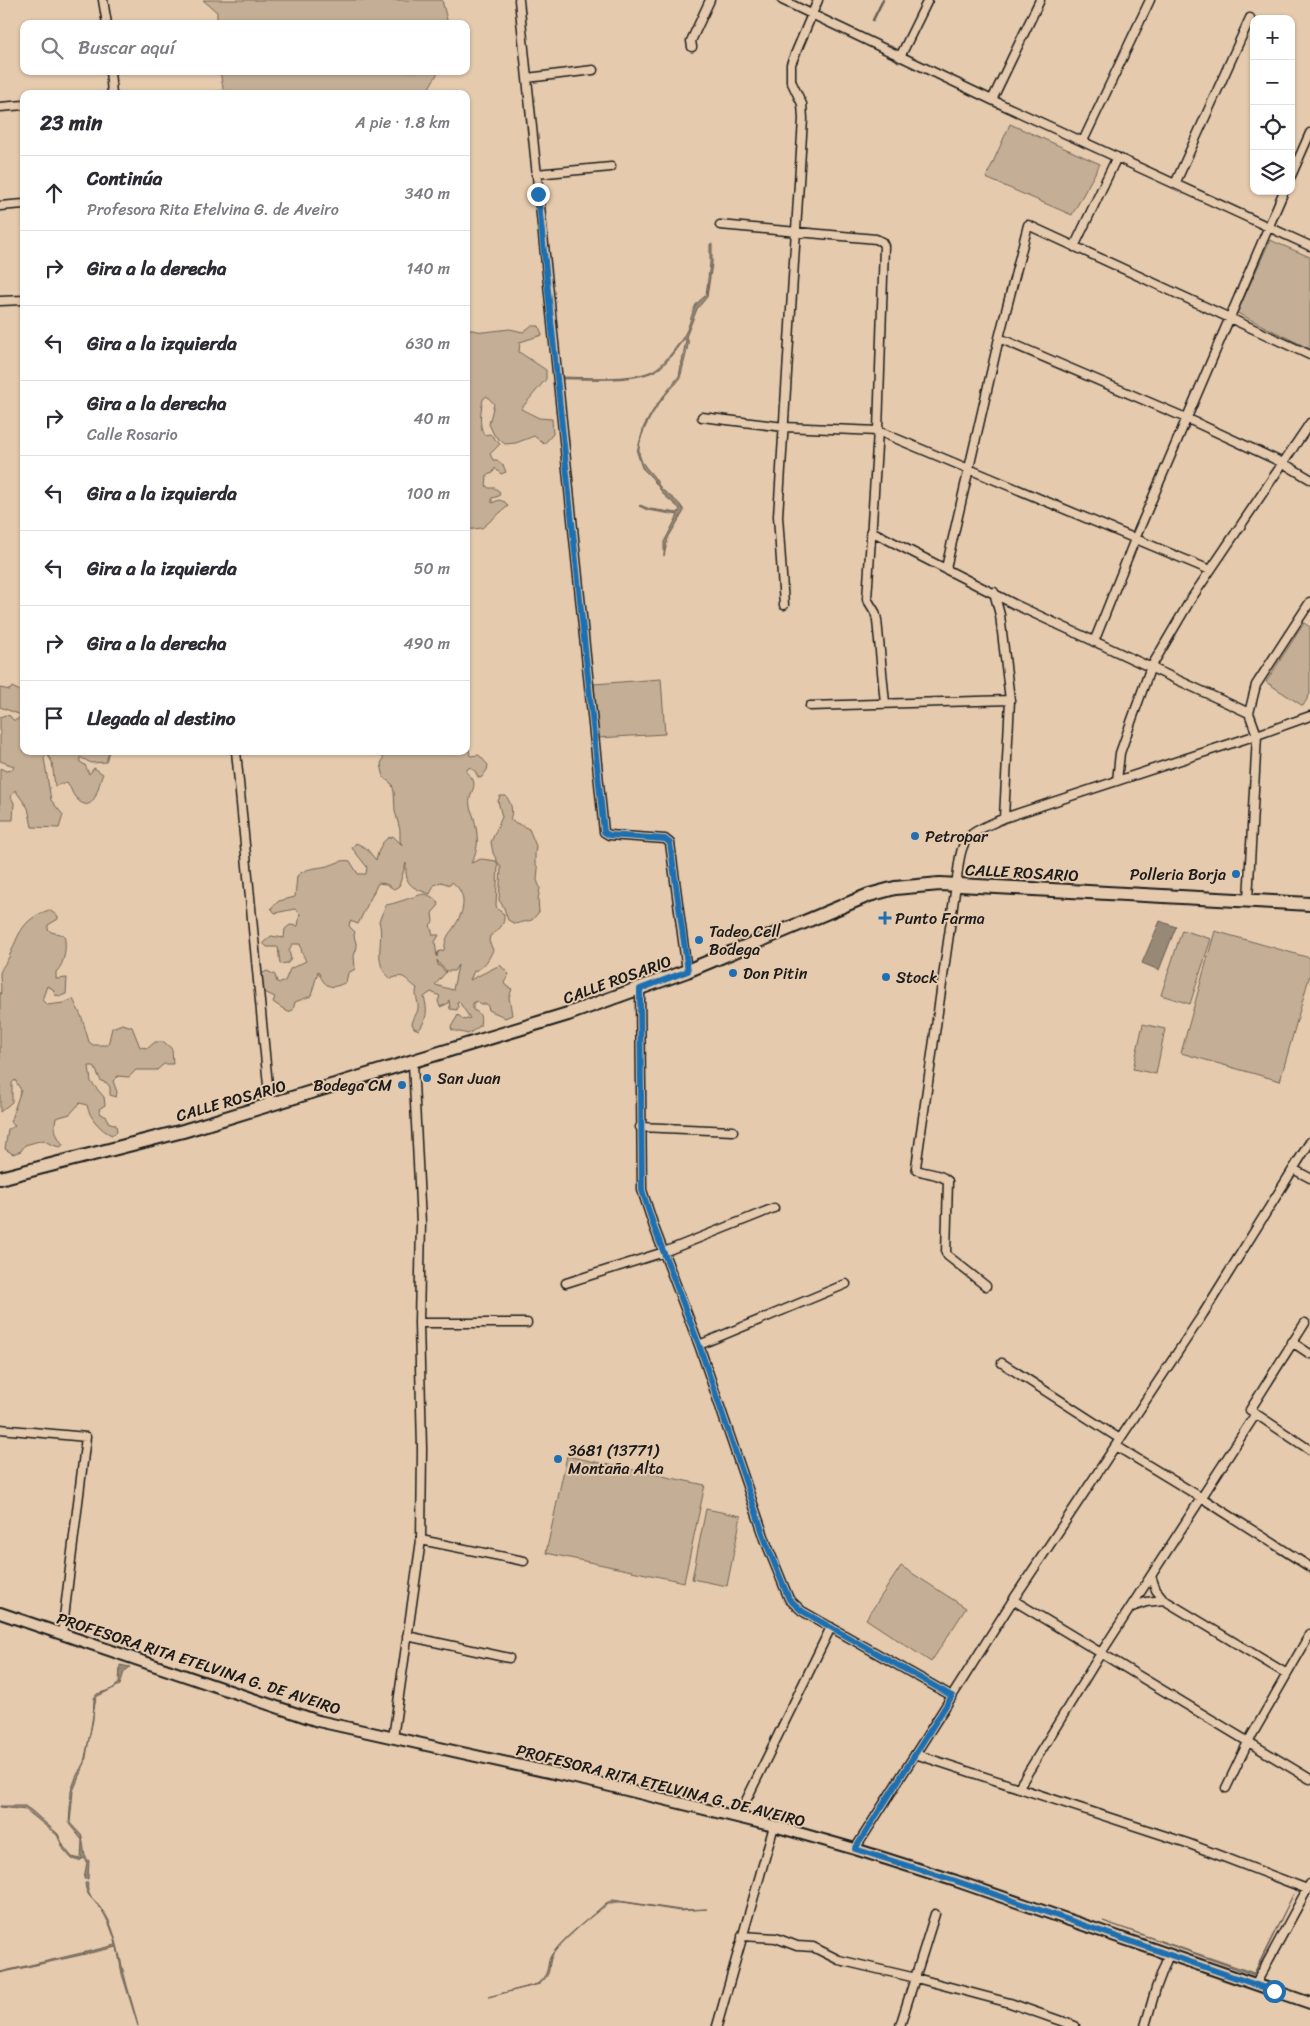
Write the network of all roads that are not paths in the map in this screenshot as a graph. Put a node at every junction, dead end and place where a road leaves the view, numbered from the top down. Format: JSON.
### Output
{"nodes":[{"id":1,"x":103,"y":0,"type":"edge"},
{"id":2,"x":519,"y":0,"type":"edge"},
{"id":3,"x":710,"y":0,"type":"edge"},
{"id":4,"x":782,"y":0,"type":"edge"},
{"id":5,"x":818,"y":0,"type":"edge"},
{"id":6,"x":928,"y":0,"type":"edge"},
{"id":7,"x":1040,"y":0,"type":"edge"},
{"id":8,"x":1150,"y":0,"type":"edge"},
{"id":9,"x":811,"y":14,"type":"junction"},
{"id":10,"x":1250,"y":18,"type":"dead end"},
{"id":11,"x":106,"y":20,"type":"edge"},
{"id":12,"x":692,"y":47,"type":"dead end"},
{"id":13,"x":900,"y":57,"type":"junction"},
{"id":14,"x":593,"y":70,"type":"dead end"},
{"id":15,"x":110,"y":75,"type":"edge"},
{"id":16,"x":527,"y":78,"type":"junction"},
{"id":17,"x":112,"y":90,"type":"edge"},
{"id":18,"x":992,"y":100,"type":"junction"},
{"id":19,"x":20,"y":105,"type":"edge"},
{"id":20,"x":0,"y":107,"type":"edge"},
{"id":21,"x":1310,"y":133,"type":"edge"},
{"id":22,"x":1083,"y":141,"type":"junction"},
{"id":23,"x":1117,"y":157,"type":"junction"},
{"id":24,"x":611,"y":167,"type":"dead end"},
{"id":25,"x":1295,"y":167,"type":"edge"},
{"id":26,"x":536,"y":174,"type":"junction"},
{"id":27,"x":1175,"y":184,"type":"junction"},
{"id":28,"x":1282,"y":195,"type":"edge"},
{"id":29,"x":20,"y":204,"type":"edge"},
{"id":30,"x":0,"y":206,"type":"edge"},
{"id":31,"x":720,"y":225,"type":"dead end"},
{"id":32,"x":1268,"y":227,"type":"junction"},
{"id":33,"x":796,"y":232,"type":"junction"},
{"id":34,"x":1310,"y":246,"type":"edge"},
{"id":35,"x":1074,"y":247,"type":"junction"},
{"id":36,"x":20,"y":300,"type":"edge"},
{"id":37,"x":0,"y":301,"type":"edge"},
{"id":38,"x":1229,"y":318,"type":"junction"},
{"id":39,"x":998,"y":338,"type":"junction"},
{"id":40,"x":1310,"y":355,"type":"edge"},
{"id":41,"x":702,"y":417,"type":"dead end"},
{"id":42,"x":1186,"y":418,"type":"junction"},
{"id":43,"x":1310,"y":423,"type":"edge"},
{"id":44,"x":784,"y":427,"type":"junction"},
{"id":45,"x":878,"y":431,"type":"junction"},
{"id":46,"x":1283,"y":463,"type":"junction"},
{"id":47,"x":969,"y":468,"type":"junction"},
{"id":48,"x":1310,"y":478,"type":"edge"},
{"id":49,"x":871,"y":531,"type":"junction"},
{"id":50,"x":1135,"y":539,"type":"junction"},
{"id":51,"x":946,"y":568,"type":"junction"},
{"id":52,"x":1210,"y":570,"type":"junction"},
{"id":53,"x":994,"y":592,"type":"junction"},
{"id":54,"x":1310,"y":602,"type":"edge"},
{"id":55,"x":1013,"y":604,"type":"junction"},
{"id":56,"x":784,"y":605,"type":"dead end"},
{"id":57,"x":1302,"y":613,"type":"junction"},
{"id":58,"x":1000,"y":616,"type":"junction"},
{"id":59,"x":1310,"y":618,"type":"edge"},
{"id":60,"x":1094,"y":642,"type":"junction"},
{"id":61,"x":1150,"y":669,"type":"junction"},
{"id":62,"x":1010,"y":700,"type":"junction"},
{"id":63,"x":885,"y":703,"type":"junction"},
{"id":64,"x":810,"y":706,"type":"dead end"},
{"id":65,"x":1249,"y":713,"type":"junction"},
{"id":66,"x":1310,"y":716,"type":"edge"},
{"id":67,"x":1257,"y":735,"type":"junction"},
{"id":68,"x":236,"y":755,"type":"edge"},
{"id":69,"x":1117,"y":781,"type":"junction"},
{"id":70,"x":1004,"y":818,"type":"junction"},
{"id":71,"x":956,"y":885,"type":"junction"},
{"id":72,"x":1248,"y":900,"type":"junction"},
{"id":73,"x":1310,"y":904,"type":"edge"},
{"id":74,"x":688,"y":971,"type":"junction"},
{"id":75,"x":640,"y":989,"type":"junction"},
{"id":76,"x":413,"y":1063,"type":"junction"},
{"id":77,"x":270,"y":1106,"type":"junction"},
{"id":78,"x":640,"y":1128,"type":"junction"},
{"id":79,"x":732,"y":1131,"type":"dead end"},
{"id":80,"x":1310,"y":1142,"type":"edge"},
{"id":81,"x":1293,"y":1169,"type":"junction"},
{"id":82,"x":0,"y":1178,"type":"edge"},
{"id":83,"x":1310,"y":1178,"type":"edge"},
{"id":84,"x":774,"y":1208,"type":"dead end"},
{"id":85,"x":664,"y":1252,"type":"junction"},
{"id":86,"x":566,"y":1283,"type":"dead end"},
{"id":87,"x":846,"y":1284,"type":"dead end"},
{"id":88,"x":986,"y":1286,"type":"dead end"},
{"id":89,"x":419,"y":1323,"type":"junction"},
{"id":90,"x":527,"y":1323,"type":"dead end"},
{"id":91,"x":1305,"y":1323,"type":"dead end"},
{"id":92,"x":1292,"y":1342,"type":"junction"},
{"id":93,"x":699,"y":1345,"type":"junction"},
{"id":94,"x":1310,"y":1354,"type":"edge"},
{"id":95,"x":1002,"y":1363,"type":"dead end"},
{"id":96,"x":1255,"y":1415,"type":"junction"},
{"id":97,"x":0,"y":1429,"type":"edge"},
{"id":98,"x":1118,"y":1442,"type":"junction"},
{"id":99,"x":1310,"y":1450,"type":"edge"},
{"id":100,"x":1202,"y":1498,"type":"junction"},
{"id":101,"x":421,"y":1540,"type":"junction"},
{"id":102,"x":524,"y":1561,"type":"dead end"},
{"id":103,"x":1310,"y":1567,"type":"edge"},
{"id":104,"x":1151,"y":1576,"type":"junction"},
{"id":105,"x":1013,"y":1600,"type":"junction"},
{"id":106,"x":1164,"y":1600,"type":"junction"},
{"id":107,"x":1132,"y":1607,"type":"junction"},
{"id":108,"x":0,"y":1613,"type":"edge"},
{"id":109,"x":831,"y":1627,"type":"junction"},
{"id":110,"x":62,"y":1634,"type":"junction"},
{"id":111,"x":1310,"y":1634,"type":"edge"},
{"id":112,"x":407,"y":1636,"type":"junction"},
{"id":113,"x":1101,"y":1653,"type":"junction"},
{"id":114,"x":509,"y":1658,"type":"dead end"},
{"id":115,"x":1287,"y":1674,"type":"junction"},
{"id":116,"x":952,"y":1696,"type":"junction"},
{"id":117,"x":393,"y":1738,"type":"junction"},
{"id":118,"x":1248,"y":1742,"type":"junction"},
{"id":119,"x":915,"y":1754,"type":"junction"},
{"id":120,"x":1310,"y":1780,"type":"edge"},
{"id":121,"x":1019,"y":1787,"type":"junction"},
{"id":122,"x":1226,"y":1788,"type":"dead end"},
{"id":123,"x":738,"y":1817,"type":"junction"},
{"id":124,"x":774,"y":1826,"type":"junction"},
{"id":125,"x":855,"y":1849,"type":"junction"},
{"id":126,"x":1309,"y":1887,"type":"edge"},
{"id":127,"x":935,"y":1914,"type":"dead end"},
{"id":128,"x":742,"y":1936,"type":"junction"},
{"id":129,"x":1169,"y":1954,"type":"junction"},
{"id":130,"x":916,"y":1978,"type":"junction"},
{"id":131,"x":1255,"y":1985,"type":"junction"},
{"id":132,"x":1310,"y":2004,"type":"edge"},
{"id":133,"x":717,"y":2026,"type":"edge"},
{"id":134,"x":900,"y":2026,"type":"edge"},
{"id":135,"x":1075,"y":2026,"type":"edge"},
{"id":136,"x":1145,"y":2026,"type":"edge"}],
"edges":[{"from":1,"to":11,"type":"street"},
{"from":2,"to":16,"type":"street"},
{"from":3,"to":12,"type":"street"},
{"from":4,"to":9,"type":"street"},
{"from":5,"to":9,"type":"street"},
{"from":6,"to":13,"type":"street"},
{"from":7,"to":18,"type":"street"},
{"from":8,"to":22,"type":"street"},
{"from":9,"to":13,"type":"street"},
{"from":9,"to":33,"type":"street"},
{"from":10,"to":27,"type":"street"},
{"from":13,"to":18,"type":"street"},
{"from":14,"to":16,"type":"street"},
{"from":15,"to":17,"type":"street"},
{"from":16,"to":26,"type":"street"},
{"from":18,"to":22,"type":"street"},
{"from":19,"to":20,"type":"street"},
{"from":21,"to":25,"type":"street"},
{"from":22,"to":23,"type":"street"},
{"from":23,"to":27,"type":"street"},
{"from":23,"to":35,"type":"street"},
{"from":24,"to":26,"type":"street"},
{"from":26,"to":74,"type":"street"},
{"from":27,"to":32,"type":"street"},
{"from":28,"to":32,"type":"street"},
{"from":29,"to":30,"type":"street"},
{"from":31,"to":33,"type":"street"},
{"from":32,"to":34,"type":"street"},
{"from":32,"to":38,"type":"street"},
{"from":33,"to":44,"type":"street"},
{"from":33,"to":45,"type":"street"},
{"from":35,"to":38,"type":"street"},
{"from":35,"to":39,"type":"street"},
{"from":36,"to":37,"type":"street"},
{"from":38,"to":40,"type":"street"},
{"from":38,"to":42,"type":"street"},
{"from":39,"to":42,"type":"street"},
{"from":39,"to":47,"type":"street"},
{"from":41,"to":44,"type":"street"},
{"from":42,"to":46,"type":"street"},
{"from":42,"to":50,"type":"street"},
{"from":43,"to":46,"type":"street"},
{"from":44,"to":45,"type":"street"},
{"from":44,"to":56,"type":"street"},
{"from":45,"to":47,"type":"street"},
{"from":45,"to":49,"type":"street"},
{"from":46,"to":48,"type":"street"},
{"from":46,"to":52,"type":"street"},
{"from":47,"to":50,"type":"street"},
{"from":47,"to":51,"type":"street"},
{"from":49,"to":51,"type":"street"},
{"from":49,"to":63,"type":"street"},
{"from":50,"to":52,"type":"street"},
{"from":50,"to":60,"type":"street"},
{"from":51,"to":53,"type":"street"},
{"from":52,"to":61,"type":"street"},
{"from":53,"to":55,"type":"street"},
{"from":53,"to":58,"type":"street"},
{"from":54,"to":57,"type":"street"},
{"from":55,"to":58,"type":"street"},
{"from":55,"to":60,"type":"street"},
{"from":57,"to":59,"type":"street"},
{"from":57,"to":65,"type":"street"},
{"from":58,"to":62,"type":"street"},
{"from":60,"to":61,"type":"street"},
{"from":61,"to":65,"type":"street"},
{"from":61,"to":69,"type":"street"},
{"from":62,"to":63,"type":"street"},
{"from":62,"to":70,"type":"street"},
{"from":63,"to":64,"type":"street"},
{"from":65,"to":67,"type":"street"},
{"from":66,"to":67,"type":"street"},
{"from":67,"to":69,"type":"street"},
{"from":67,"to":72,"type":"street"},
{"from":68,"to":77,"type":"street"},
{"from":69,"to":70,"type":"street"},
{"from":70,"to":71,"type":"street"},
{"from":71,"to":72,"type":"main road","name":"CALLE ROSARIO"},
{"from":71,"to":74,"type":"main road","name":"CALLE ROSARIO"},
{"from":71,"to":88,"type":"street"},
{"from":72,"to":73,"type":"main road","name":"CALLE ROSARIO"},
{"from":74,"to":75,"type":"main road","name":"CALLE ROSARIO"},
{"from":75,"to":76,"type":"main road","name":"CALLE ROSARIO"},
{"from":75,"to":78,"type":"street"},
{"from":76,"to":77,"type":"main road","name":"CALLE ROSARIO"},
{"from":76,"to":89,"type":"street"},
{"from":77,"to":82,"type":"main road","name":"CALLE ROSARIO"},
{"from":78,"to":79,"type":"street"},
{"from":78,"to":85,"type":"street"},
{"from":80,"to":81,"type":"street"},
{"from":81,"to":83,"type":"street"},
{"from":81,"to":98,"type":"street"},
{"from":84,"to":85,"type":"street"},
{"from":85,"to":86,"type":"street"},
{"from":85,"to":93,"type":"street"},
{"from":87,"to":93,"type":"street"},
{"from":89,"to":90,"type":"street"},
{"from":89,"to":101,"type":"street"},
{"from":91,"to":92,"type":"street"},
{"from":92,"to":94,"type":"street"},
{"from":92,"to":96,"type":"street"},
{"from":93,"to":109,"type":"street"},
{"from":95,"to":98,"type":"street"},
{"from":96,"to":99,"type":"street"},
{"from":96,"to":100,"type":"street"},
{"from":97,"to":110,"type":"street"},
{"from":98,"to":100,"type":"street"},
{"from":98,"to":105,"type":"street"},
{"from":100,"to":103,"type":"street"},
{"from":100,"to":104,"type":"street"},
{"from":101,"to":102,"type":"street"},
{"from":101,"to":112,"type":"street"},
{"from":104,"to":106,"type":"street"},
{"from":104,"to":107,"type":"street"},
{"from":105,"to":113,"type":"street"},
{"from":105,"to":116,"type":"street"},
{"from":106,"to":107,"type":"street"},
{"from":106,"to":115,"type":"street"},
{"from":107,"to":113,"type":"street"},
{"from":108,"to":110,"type":"street","name":"PROFESORA RITA ETELVINA G. DE AVEIRO"},
{"from":109,"to":116,"type":"street"},
{"from":109,"to":123,"type":"street"},
{"from":110,"to":117,"type":"street","name":"PROFESORA RITA ETELVINA G. DE AVEIRO"},
{"from":111,"to":115,"type":"street"},
{"from":112,"to":114,"type":"street"},
{"from":112,"to":117,"type":"street"},
{"from":113,"to":118,"type":"street"},
{"from":113,"to":121,"type":"street"},
{"from":115,"to":118,"type":"street"},
{"from":116,"to":119,"type":"street"},
{"from":117,"to":123,"type":"street","name":"PROFESORA RITA ETELVINA G. DE AVEIRO"},
{"from":118,"to":120,"type":"street"},
{"from":118,"to":122,"type":"street"},
{"from":119,"to":121,"type":"street"},
{"from":119,"to":125,"type":"street"},
{"from":121,"to":126,"type":"street"},
{"from":123,"to":124,"type":"street","name":"PROFESORA RITA ETELVINA G. DE AVEIRO"},
{"from":124,"to":125,"type":"street","name":"PROFESORA RITA ETELVINA G. DE AVEIRO"},
{"from":124,"to":128,"type":"street"},
{"from":125,"to":129,"type":"street","name":"PROFESORA RITA ETELVINA G. DE AVEIRO"},
{"from":126,"to":131,"type":"street"},
{"from":127,"to":130,"type":"street"},
{"from":128,"to":130,"type":"street"},
{"from":128,"to":133,"type":"street"},
{"from":129,"to":131,"type":"street","name":"PROFESORA RITA ETELVINA G. DE AVEIRO"},
{"from":129,"to":136,"type":"street"},
{"from":130,"to":134,"type":"street"},
{"from":130,"to":135,"type":"street"},
{"from":131,"to":132,"type":"street","name":"PROFESORA RITA ETELVINA G. DE AVEIRO"}]}
